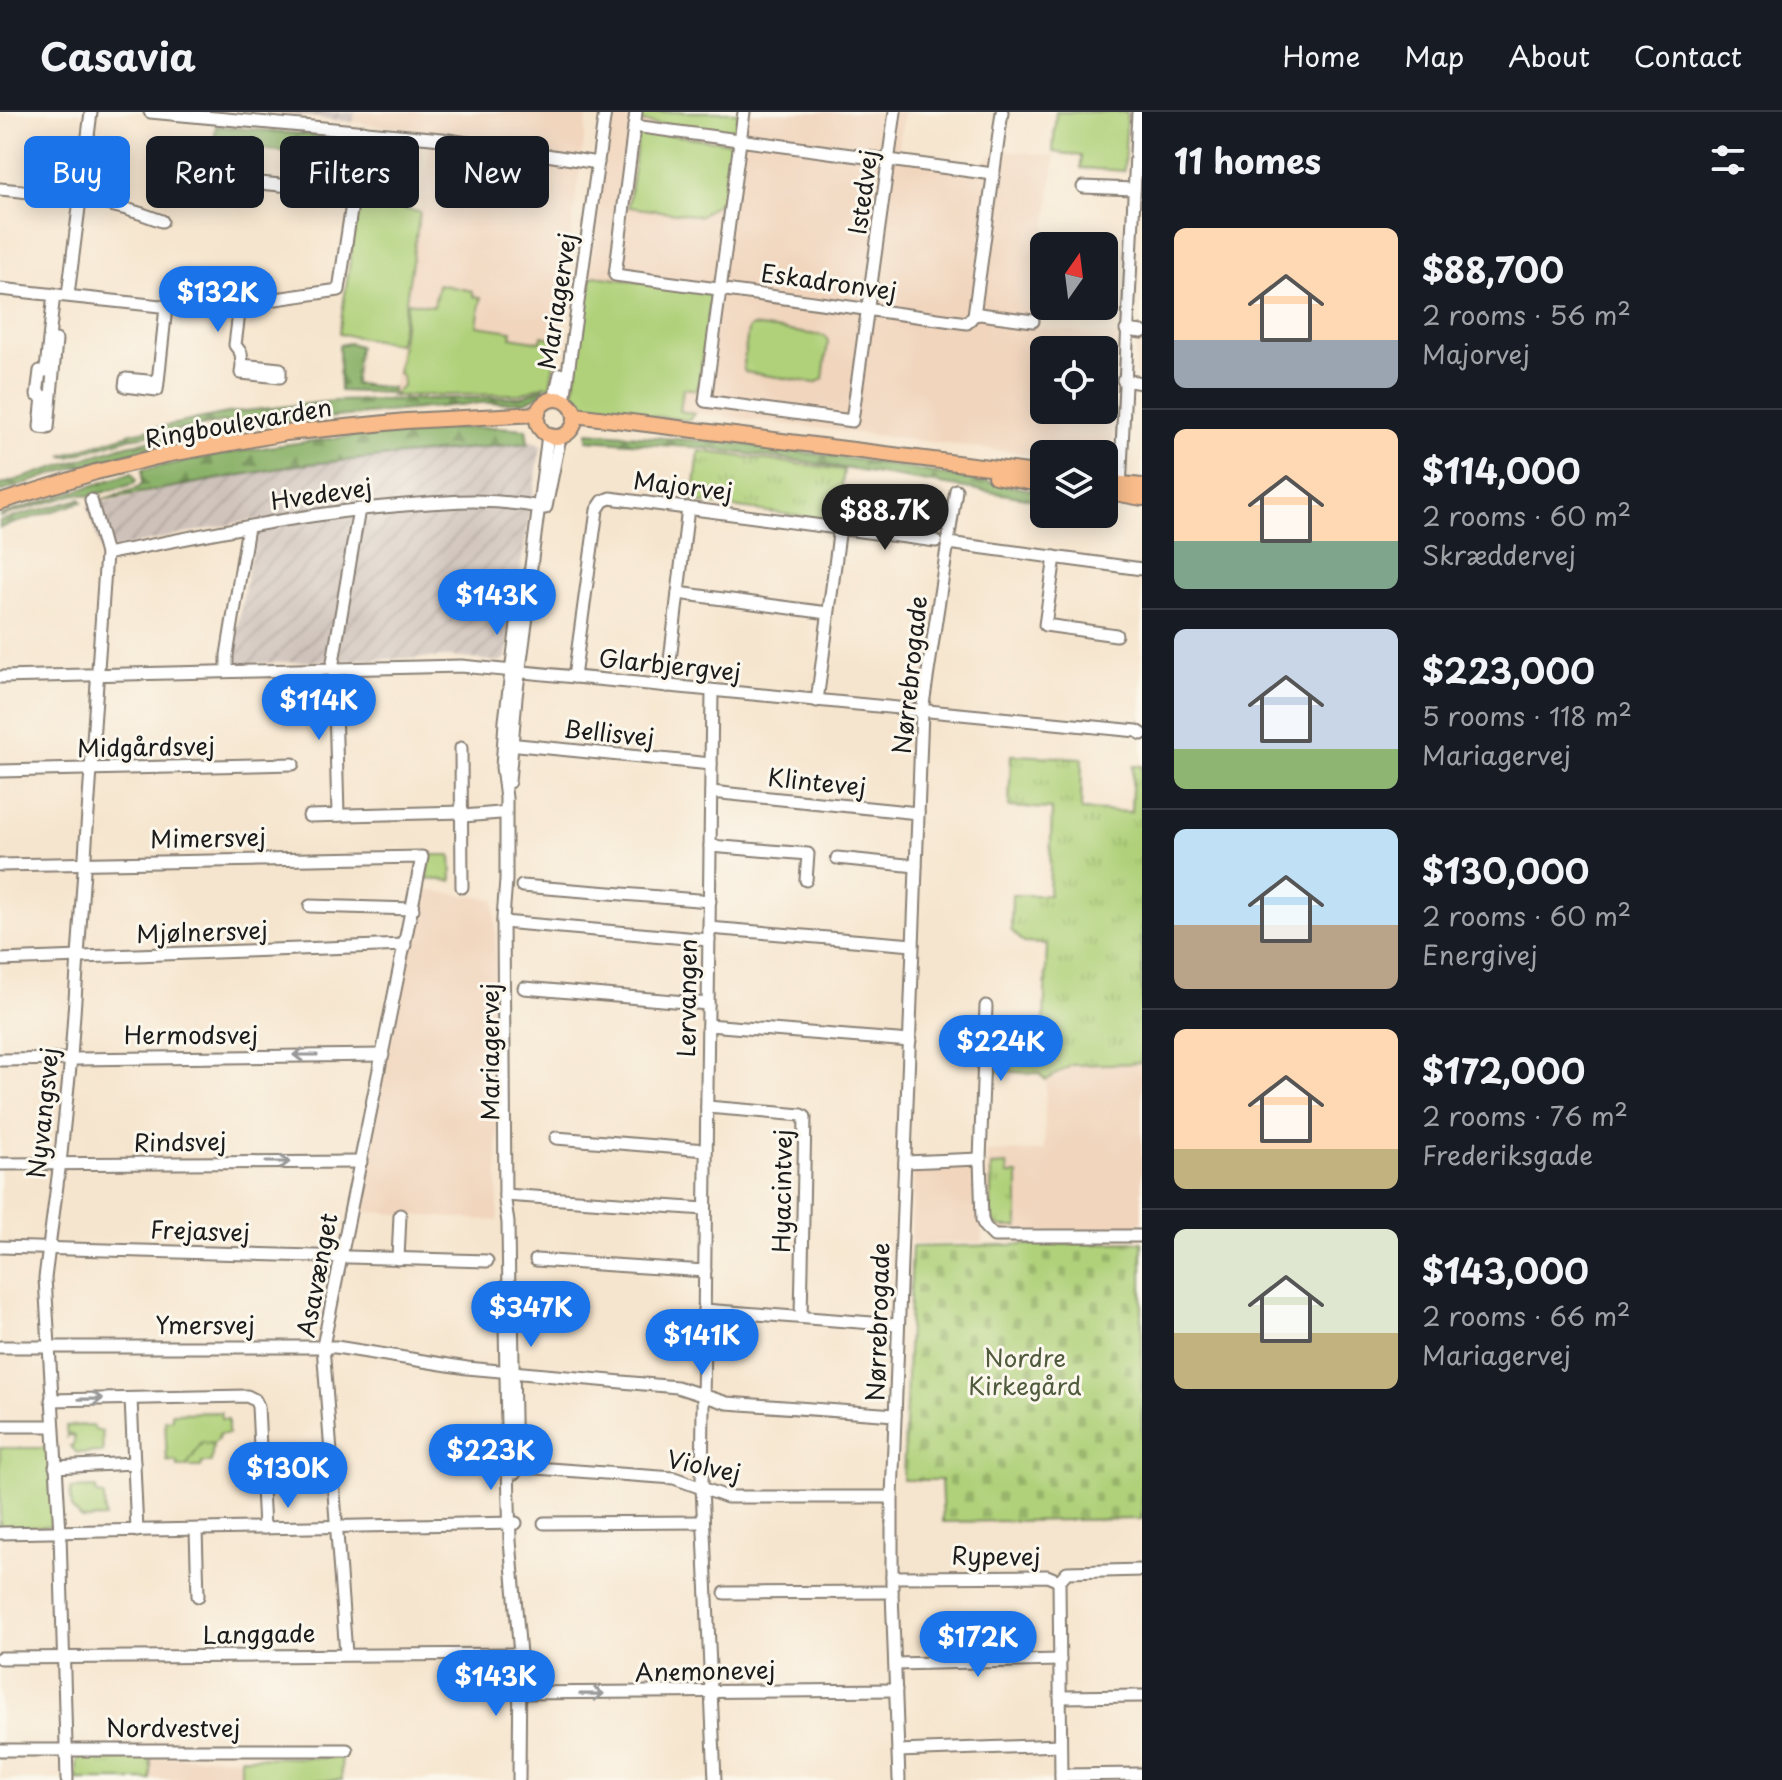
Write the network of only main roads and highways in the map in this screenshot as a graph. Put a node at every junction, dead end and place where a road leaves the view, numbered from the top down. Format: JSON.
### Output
{"nodes":[{"id":1,"x":575,"y":420,"type":"junction"},
{"id":2,"x":546,"y":427,"type":"junction"},
{"id":3,"x":925,"y":461,"type":"junction"},
{"id":4,"x":1030,"y":472,"type":"edge"},
{"id":5,"x":1030,"y":484,"type":"edge"},
{"id":6,"x":1142,"y":486,"type":"edge"},
{"id":7,"x":1118,"y":489,"type":"edge"},
{"id":8,"x":1118,"y":491,"type":"edge"},
{"id":9,"x":1142,"y":498,"type":"edge"},
{"id":10,"x":0,"y":502,"type":"edge"}],
"edges":[{"from":1,"to":2,"type":"main road"},
{"from":1,"to":2,"type":"main road"},
{"from":1,"to":3,"type":"main road"},
{"from":2,"to":10,"type":"main road","name":"Ringboulevarden"},
{"from":3,"to":4,"type":"main road"},
{"from":3,"to":5,"type":"main road"},
{"from":6,"to":7,"type":"main road"},
{"from":8,"to":9,"type":"main road"}]}
